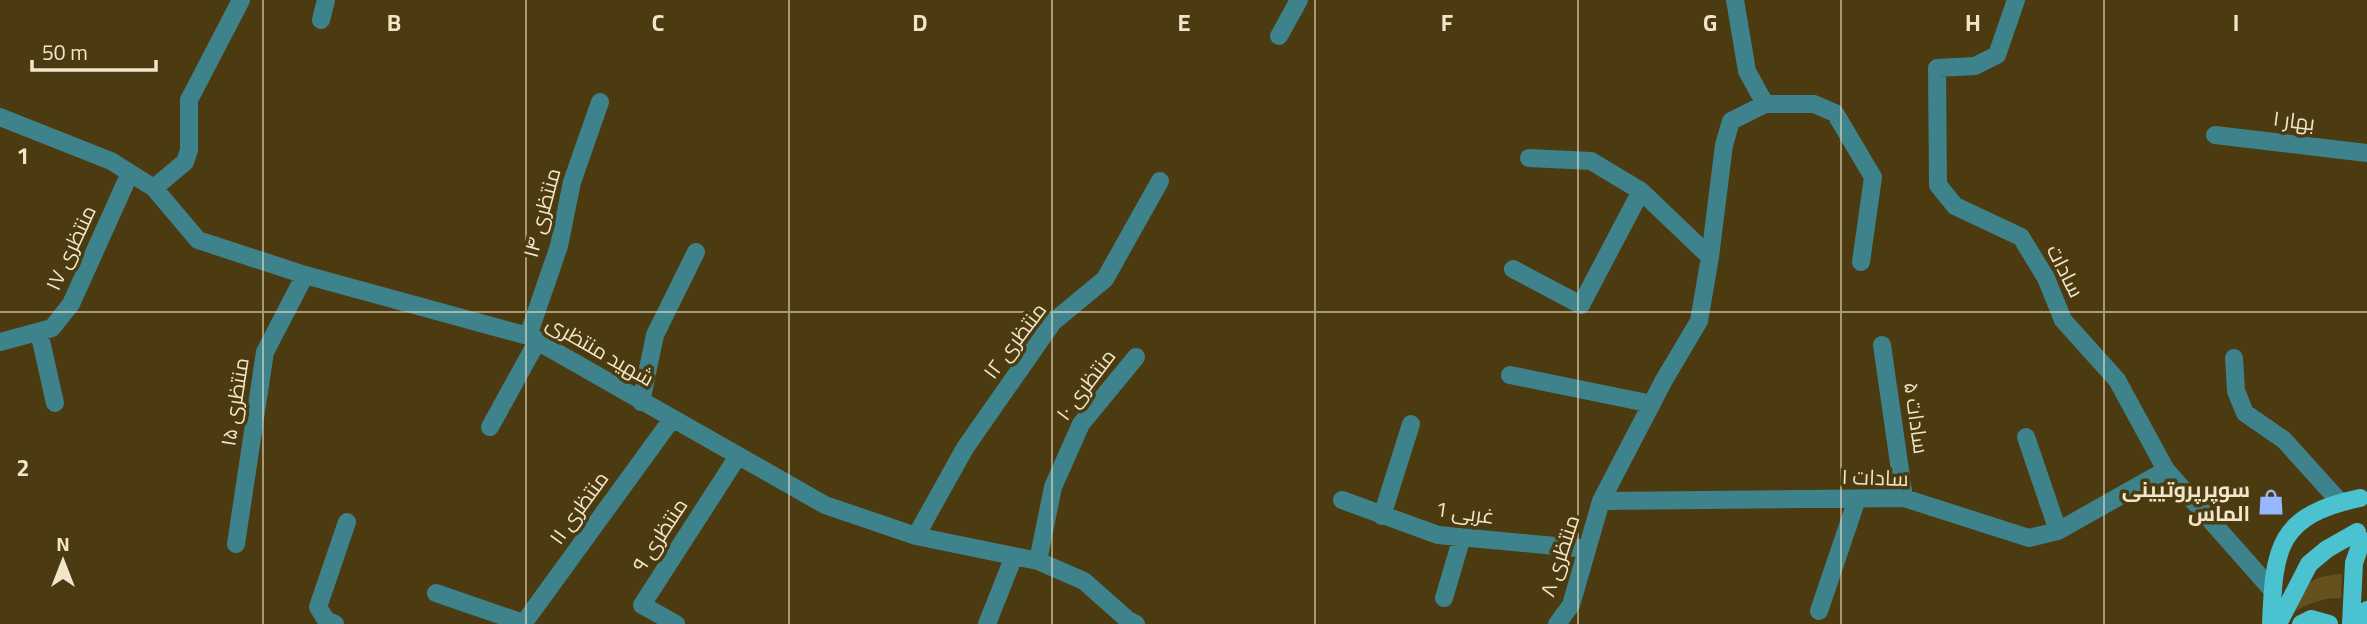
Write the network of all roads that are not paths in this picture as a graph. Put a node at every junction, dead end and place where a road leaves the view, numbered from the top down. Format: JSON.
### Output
{"nodes":[{"id":1,"x":241,"y":0,"type":"edge"},
{"id":2,"x":326,"y":0,"type":"edge"},
{"id":3,"x":1299,"y":0,"type":"edge"},
{"id":4,"x":1735,"y":0,"type":"edge"},
{"id":5,"x":2016,"y":0,"type":"edge"},
{"id":6,"x":321,"y":20,"type":"dead end"},
{"id":7,"x":1279,"y":36,"type":"dead end"},
{"id":8,"x":600,"y":102,"type":"dead end"},
{"id":9,"x":1765,"y":104,"type":"junction"},
{"id":10,"x":0,"y":117,"type":"edge"},
{"id":11,"x":2215,"y":135,"type":"dead end"},
{"id":12,"x":2367,"y":153,"type":"edge"},
{"id":13,"x":1529,"y":158,"type":"dead end"},
{"id":14,"x":130,"y":173,"type":"junction"},
{"id":15,"x":1160,"y":181,"type":"dead end"},
{"id":16,"x":154,"y":188,"type":"junction"},
{"id":17,"x":1641,"y":191,"type":"junction"},
{"id":18,"x":696,"y":251,"type":"dead end"},
{"id":19,"x":1710,"y":257,"type":"junction"},
{"id":20,"x":1861,"y":261,"type":"dead end"},
{"id":21,"x":1513,"y":269,"type":"dead end"},
{"id":22,"x":305,"y":275,"type":"junction"},
{"id":23,"x":38,"y":332,"type":"junction"},
{"id":24,"x":533,"y":338,"type":"junction"},
{"id":25,"x":0,"y":342,"type":"edge"},
{"id":26,"x":1882,"y":345,"type":"dead end"},
{"id":27,"x":1136,"y":357,"type":"dead end"},
{"id":28,"x":2234,"y":358,"type":"dead end"},
{"id":29,"x":1510,"y":375,"type":"dead end"},
{"id":30,"x":641,"y":402,"type":"junction"},
{"id":31,"x":55,"y":403,"type":"dead end"},
{"id":32,"x":1652,"y":404,"type":"junction"},
{"id":33,"x":672,"y":419,"type":"junction"},
{"id":34,"x":1410,"y":424,"type":"dead end"},
{"id":35,"x":490,"y":427,"type":"dead end"},
{"id":36,"x":2026,"y":437,"type":"dead end"},
{"id":37,"x":738,"y":456,"type":"junction"},
{"id":38,"x":2166,"y":470,"type":"junction"},
{"id":39,"x":2365,"y":493,"type":"edge"},
{"id":40,"x":1904,"y":498,"type":"junction"},
{"id":41,"x":1857,"y":499,"type":"junction"},
{"id":42,"x":1342,"y":500,"type":"dead end"},
{"id":43,"x":1601,"y":501,"type":"junction"},
{"id":44,"x":2340,"y":502,"type":"junction"},
{"id":45,"x":1382,"y":516,"type":"junction"},
{"id":46,"x":347,"y":522,"type":"dead end"},
{"id":47,"x":2058,"y":531,"type":"junction"},
{"id":48,"x":916,"y":536,"type":"junction"},
{"id":49,"x":1462,"y":537,"type":"junction"},
{"id":50,"x":2362,"y":539,"type":"edge"},
{"id":51,"x":236,"y":544,"type":"dead end"},
{"id":52,"x":1587,"y":549,"type":"junction"},
{"id":53,"x":1014,"y":556,"type":"junction"},
{"id":54,"x":1038,"y":561,"type":"junction"},
{"id":55,"x":2273,"y":591,"type":"junction"},
{"id":56,"x":436,"y":593,"type":"dead end"},
{"id":57,"x":1444,"y":598,"type":"dead end"},
{"id":58,"x":2367,"y":610,"type":"edge"},
{"id":59,"x":1819,"y":611,"type":"dead end"},
{"id":60,"x":335,"y":624,"type":"edge"},
{"id":61,"x":523,"y":624,"type":"edge"},
{"id":62,"x":676,"y":624,"type":"edge"},
{"id":63,"x":987,"y":624,"type":"edge"},
{"id":64,"x":1136,"y":624,"type":"edge"},
{"id":65,"x":1557,"y":624,"type":"edge"},
{"id":66,"x":2271,"y":624,"type":"edge"},
{"id":67,"x":2278,"y":624,"type":"edge"},
{"id":68,"x":2301,"y":624,"type":"edge"},
{"id":69,"x":2329,"y":624,"type":"edge"},
{"id":70,"x":2351,"y":624,"type":"edge"},
{"id":71,"x":2360,"y":624,"type":"edge"}],
"edges":[{"from":1,"to":16,"type":"street"},
{"from":2,"to":6,"type":"street"},
{"from":3,"to":7,"type":"street"},
{"from":4,"to":9,"type":"street"},
{"from":5,"to":38,"type":"street","name":"سادات"},
{"from":8,"to":24,"type":"street","name":"منتظری ۱۴"},
{"from":9,"to":19,"type":"street","name":"منتظری ۸"},
{"from":9,"to":20,"type":"street"},
{"from":10,"to":14,"type":"street","name":"شهید منتظری"},
{"from":11,"to":12,"type":"street","name":"بهار ۱"},
{"from":13,"to":17,"type":"street"},
{"from":14,"to":16,"type":"street","name":"شهید منتظری"},
{"from":14,"to":23,"type":"street","name":"منتظری ۱۷"},
{"from":15,"to":48,"type":"street","name":"منتظری ۱۲"},
{"from":16,"to":22,"type":"street","name":"شهید منتظری"},
{"from":17,"to":19,"type":"street"},
{"from":17,"to":21,"type":"street"},
{"from":18,"to":30,"type":"street"},
{"from":19,"to":32,"type":"street","name":"منتظری ۸"},
{"from":22,"to":24,"type":"street","name":"شهید منتظری"},
{"from":22,"to":51,"type":"street","name":"منتظری ۱۵"},
{"from":23,"to":25,"type":"street","name":"منتظری ۱۷"},
{"from":23,"to":31,"type":"street"},
{"from":24,"to":30,"type":"street","name":"شهید منتظری"},
{"from":24,"to":35,"type":"street","name":"منتظری ۱۴"},
{"from":26,"to":40,"type":"street","name":"سادات ۵"},
{"from":27,"to":54,"type":"street","name":"منتظری ۱۰"},
{"from":28,"to":44,"type":"street"},
{"from":29,"to":32,"type":"street"},
{"from":30,"to":33,"type":"street","name":"شهید منتظری"},
{"from":32,"to":43,"type":"street","name":"منتظری ۸"},
{"from":33,"to":37,"type":"street","name":"شهید منتظری"},
{"from":33,"to":61,"type":"street","name":"منتظری ۱۱"},
{"from":34,"to":45,"type":"street"},
{"from":36,"to":47,"type":"street"},
{"from":37,"to":48,"type":"street","name":"شهید منتظری"},
{"from":37,"to":62,"type":"street","name":"منتظری ۹"},
{"from":38,"to":47,"type":"street","name":"سادات ۱"},
{"from":38,"to":55,"type":"street","name":"سادات"},
{"from":39,"to":44,"type":"main road"},
{"from":39,"to":50,"type":"main road"},
{"from":40,"to":41,"type":"street","name":"سادات ۱"},
{"from":40,"to":47,"type":"street","name":"سادات ۱"},
{"from":41,"to":43,"type":"street","name":"سادات ۱"},
{"from":41,"to":59,"type":"street"},
{"from":42,"to":45,"type":"street","name":"غربی 1"},
{"from":43,"to":52,"type":"street","name":"منتظری ۸"},
{"from":44,"to":55,"type":"main road"},
{"from":45,"to":49,"type":"street","name":"غربی 1"},
{"from":46,"to":60,"type":"street"},
{"from":48,"to":53,"type":"street","name":"شهید منتظری"},
{"from":49,"to":52,"type":"street","name":"غربی 1"},
{"from":49,"to":57,"type":"street"},
{"from":50,"to":67,"type":"main road"},
{"from":50,"to":70,"type":"main road"},
{"from":52,"to":65,"type":"street","name":"منتظری ۸"},
{"from":53,"to":54,"type":"street","name":"شهید منتظری"},
{"from":53,"to":63,"type":"street"},
{"from":54,"to":64,"type":"street","name":"شهید منتظری"},
{"from":55,"to":66,"type":"main road"},
{"from":56,"to":61,"type":"street"},
{"from":58,"to":71,"type":"main road"},
{"from":68,"to":69,"type":"main road"}]}
